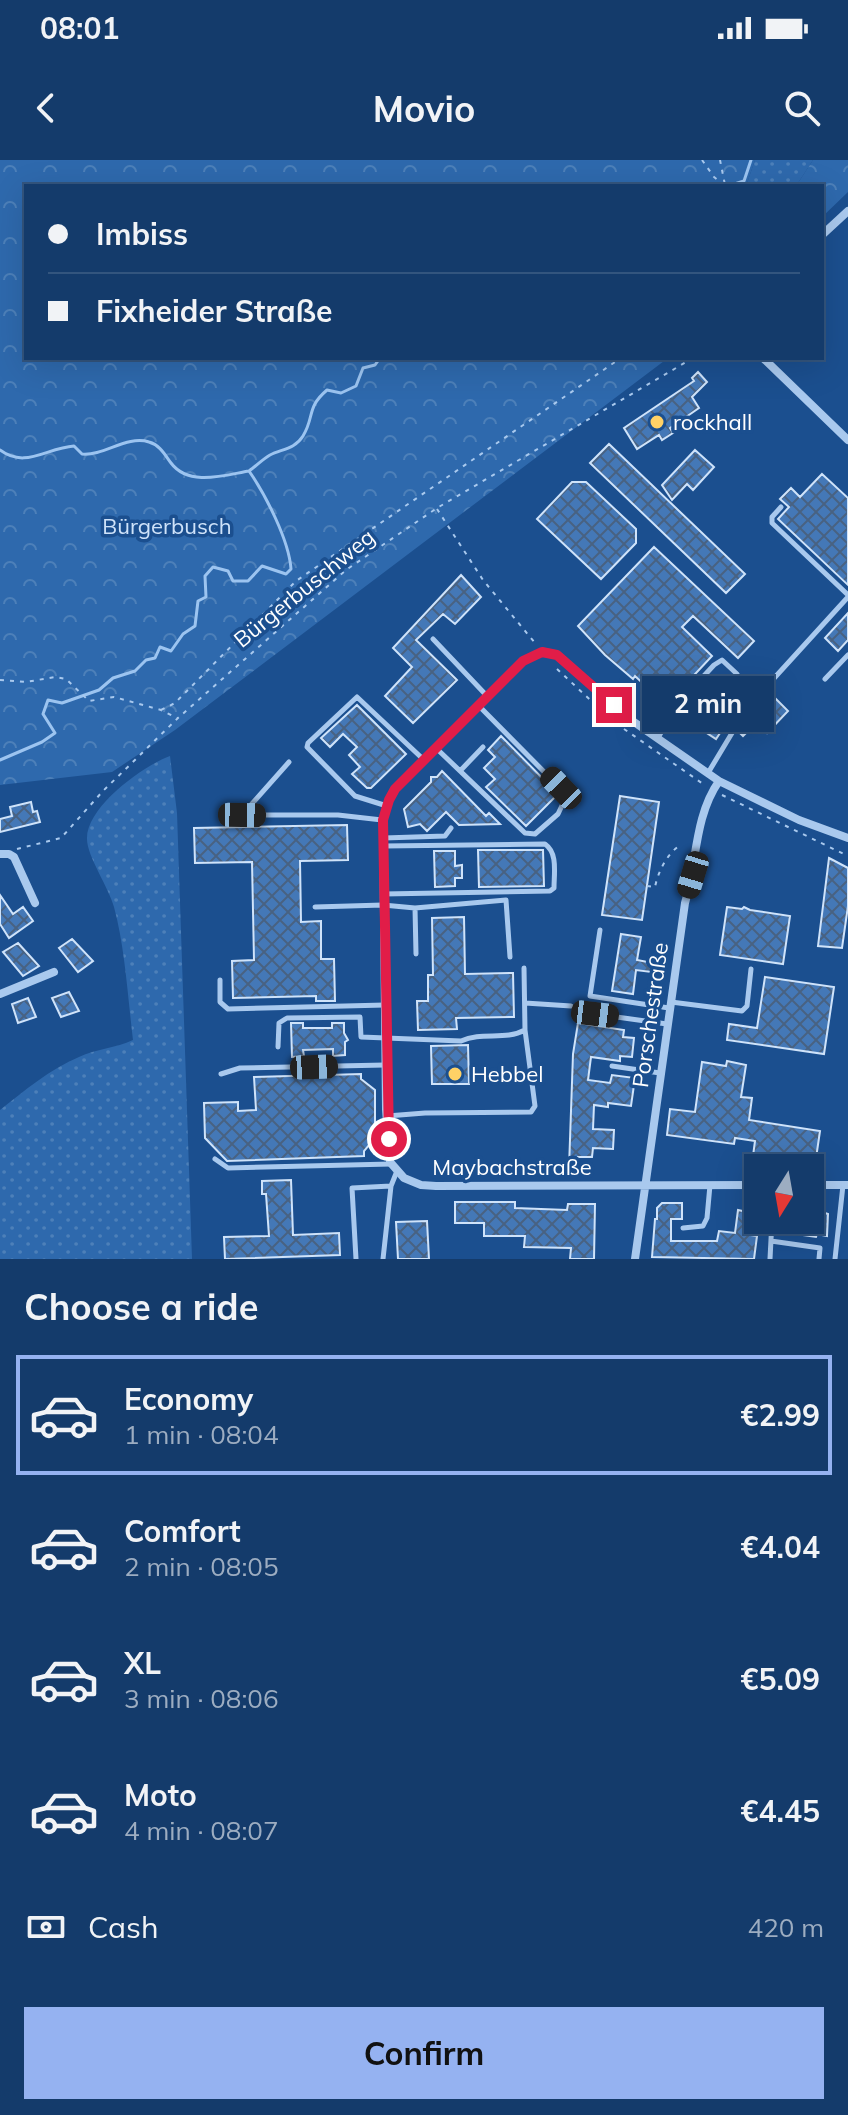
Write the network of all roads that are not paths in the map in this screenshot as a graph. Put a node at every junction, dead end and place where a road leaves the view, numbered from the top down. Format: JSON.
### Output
{"nodes":[{"id":1,"x":848,"y":211,"type":"edge"},
{"id":2,"x":824,"y":233,"type":"edge"},
{"id":3,"x":765,"y":360,"type":"edge"},
{"id":4,"x":848,"y":440,"type":"edge"},
{"id":5,"x":781,"y":507,"type":"dead end"},
{"id":6,"x":848,"y":596,"type":"edge"},
{"id":7,"x":433,"y":639,"type":"dead end"},
{"id":8,"x":848,"y":655,"type":"edge"},
{"id":9,"x":737,"y":674,"type":"dead end"},
{"id":10,"x":825,"y":679,"type":"dead end"},
{"id":11,"x":487,"y":696,"type":"junction"},
{"id":12,"x":478,"y":705,"type":"junction"},
{"id":13,"x":657,"y":739,"type":"junction"},
{"id":14,"x":483,"y":747,"type":"dead end"},
{"id":15,"x":436,"y":748,"type":"junction"},
{"id":16,"x":424,"y":760,"type":"junction"},
{"id":17,"x":289,"y":762,"type":"dead end"},
{"id":18,"x":460,"y":771,"type":"junction"},
{"id":19,"x":708,"y":774,"type":"junction"},
{"id":20,"x":719,"y":781,"type":"junction"},
{"id":21,"x":387,"y":806,"type":"junction"},
{"id":22,"x":383,"y":820,"type":"junction"},
{"id":23,"x":451,"y":828,"type":"dead end"},
{"id":24,"x":848,"y":838,"type":"edge"},
{"id":25,"x":383,"y":842,"type":"junction"},
{"id":26,"x":4,"y":854,"type":"edge"},
{"id":27,"x":383,"y":894,"type":"junction"},
{"id":28,"x":35,"y":903,"type":"dead end"},
{"id":29,"x":383,"y":905,"type":"junction"},
{"id":30,"x":315,"y":907,"type":"dead end"},
{"id":31,"x":415,"y":908,"type":"junction"},
{"id":32,"x":600,"y":930,"type":"dead end"},
{"id":33,"x":416,"y":954,"type":"dead end"},
{"id":34,"x":510,"y":957,"type":"dead end"},
{"id":35,"x":524,"y":968,"type":"dead end"},
{"id":36,"x":751,"y":969,"type":"dead end"},
{"id":37,"x":54,"y":972,"type":"dead end"},
{"id":38,"x":220,"y":980,"type":"dead end"},
{"id":39,"x":0,"y":994,"type":"edge"},
{"id":40,"x":525,"y":1003,"type":"junction"},
{"id":41,"x":385,"y":1005,"type":"junction"},
{"id":42,"x":670,"y":1005,"type":"junction"},
{"id":43,"x":571,"y":1006,"type":"dead end"},
{"id":44,"x":595,"y":1014,"type":"dead end"},
{"id":45,"x":667,"y":1024,"type":"junction"},
{"id":46,"x":525,"y":1030,"type":"junction"},
{"id":47,"x":385,"y":1037,"type":"junction"},
{"id":48,"x":278,"y":1047,"type":"dead end"},
{"id":49,"x":386,"y":1065,"type":"junction"},
{"id":50,"x":612,"y":1066,"type":"dead end"},
{"id":51,"x":660,"y":1073,"type":"junction"},
{"id":52,"x":221,"y":1074,"type":"dead end"},
{"id":53,"x":387,"y":1116,"type":"junction"},
{"id":54,"x":215,"y":1159,"type":"dead end"},
{"id":55,"x":395,"y":1167,"type":"junction"},
{"id":56,"x":645,"y":1185,"type":"junction"},
{"id":57,"x":710,"y":1185,"type":"junction"},
{"id":58,"x":744,"y":1185,"type":"edge"},
{"id":59,"x":824,"y":1185,"type":"edge"},
{"id":60,"x":846,"y":1185,"type":"edge"},
{"id":61,"x":391,"y":1186,"type":"junction"},
{"id":62,"x":683,"y":1228,"type":"dead end"},
{"id":63,"x":771,"y":1234,"type":"edge"},
{"id":64,"x":771,"y":1241,"type":"junction"},
{"id":65,"x":356,"y":1259,"type":"edge"},
{"id":66,"x":383,"y":1259,"type":"edge"},
{"id":67,"x":635,"y":1259,"type":"edge"},
{"id":68,"x":770,"y":1259,"type":"edge"},
{"id":69,"x":819,"y":1259,"type":"edge"},
{"id":70,"x":835,"y":1259,"type":"edge"}],
"edges":[{"from":1,"to":2,"type":"street"},
{"from":3,"to":4,"type":"street"},
{"from":5,"to":6,"type":"lane"},
{"from":6,"to":19,"type":"lane"},
{"from":7,"to":11,"type":"lane"},
{"from":8,"to":10,"type":"lane"},
{"from":9,"to":13,"type":"lane"},
{"from":11,"to":12,"type":"street"},
{"from":11,"to":13,"type":"street"},
{"from":12,"to":15,"type":"street"},
{"from":12,"to":18,"type":"lane"},
{"from":13,"to":19,"type":"street"},
{"from":14,"to":18,"type":"lane"},
{"from":15,"to":16,"type":"street"},
{"from":15,"to":18,"type":"lane"},
{"from":16,"to":21,"type":"street"},
{"from":16,"to":21,"type":"lane"},
{"from":17,"to":22,"type":"lane"},
{"from":19,"to":20,"type":"street"},
{"from":20,"to":24,"type":"street"},
{"from":20,"to":42,"type":"street","name":"Porschestraße"},
{"from":21,"to":22,"type":"street"},
{"from":22,"to":25,"type":"street"},
{"from":23,"to":25,"type":"lane"},
{"from":25,"to":27,"type":"street"},
{"from":25,"to":27,"type":"lane"},
{"from":26,"to":28,"type":"street"},
{"from":27,"to":29,"type":"street"},
{"from":29,"to":30,"type":"lane"},
{"from":29,"to":31,"type":"lane"},
{"from":29,"to":41,"type":"street"},
{"from":31,"to":33,"type":"lane"},
{"from":31,"to":34,"type":"lane"},
{"from":32,"to":42,"type":"lane"},
{"from":35,"to":40,"type":"lane"},
{"from":36,"to":42,"type":"lane"},
{"from":37,"to":39,"type":"street"},
{"from":38,"to":41,"type":"lane"},
{"from":40,"to":43,"type":"lane"},
{"from":40,"to":46,"type":"lane"},
{"from":41,"to":47,"type":"street"},
{"from":42,"to":45,"type":"street","name":"Porschestraße"},
{"from":44,"to":45,"type":"lane"},
{"from":45,"to":51,"type":"street","name":"Porschestraße"},
{"from":46,"to":47,"type":"lane"},
{"from":46,"to":53,"type":"lane"},
{"from":47,"to":48,"type":"lane"},
{"from":47,"to":49,"type":"street"},
{"from":49,"to":52,"type":"lane"},
{"from":49,"to":53,"type":"street"},
{"from":50,"to":51,"type":"lane"},
{"from":51,"to":56,"type":"street","name":"Porschestraße"},
{"from":53,"to":55,"type":"street"},
{"from":54,"to":55,"type":"lane"},
{"from":55,"to":56,"type":"street","name":"Maybachstraße"},
{"from":55,"to":61,"type":"lane"},
{"from":56,"to":57,"type":"street","name":"Maybachstraße"},
{"from":56,"to":67,"type":"street","name":"Porschestraße"},
{"from":57,"to":58,"type":"street","name":"Maybachstraße"},
{"from":57,"to":62,"type":"lane"},
{"from":59,"to":60,"type":"street"},
{"from":60,"to":70,"type":"lane"},
{"from":61,"to":65,"type":"lane"},
{"from":61,"to":66,"type":"lane"},
{"from":63,"to":64,"type":"lane"},
{"from":64,"to":68,"type":"lane"},
{"from":64,"to":69,"type":"lane"}]}
